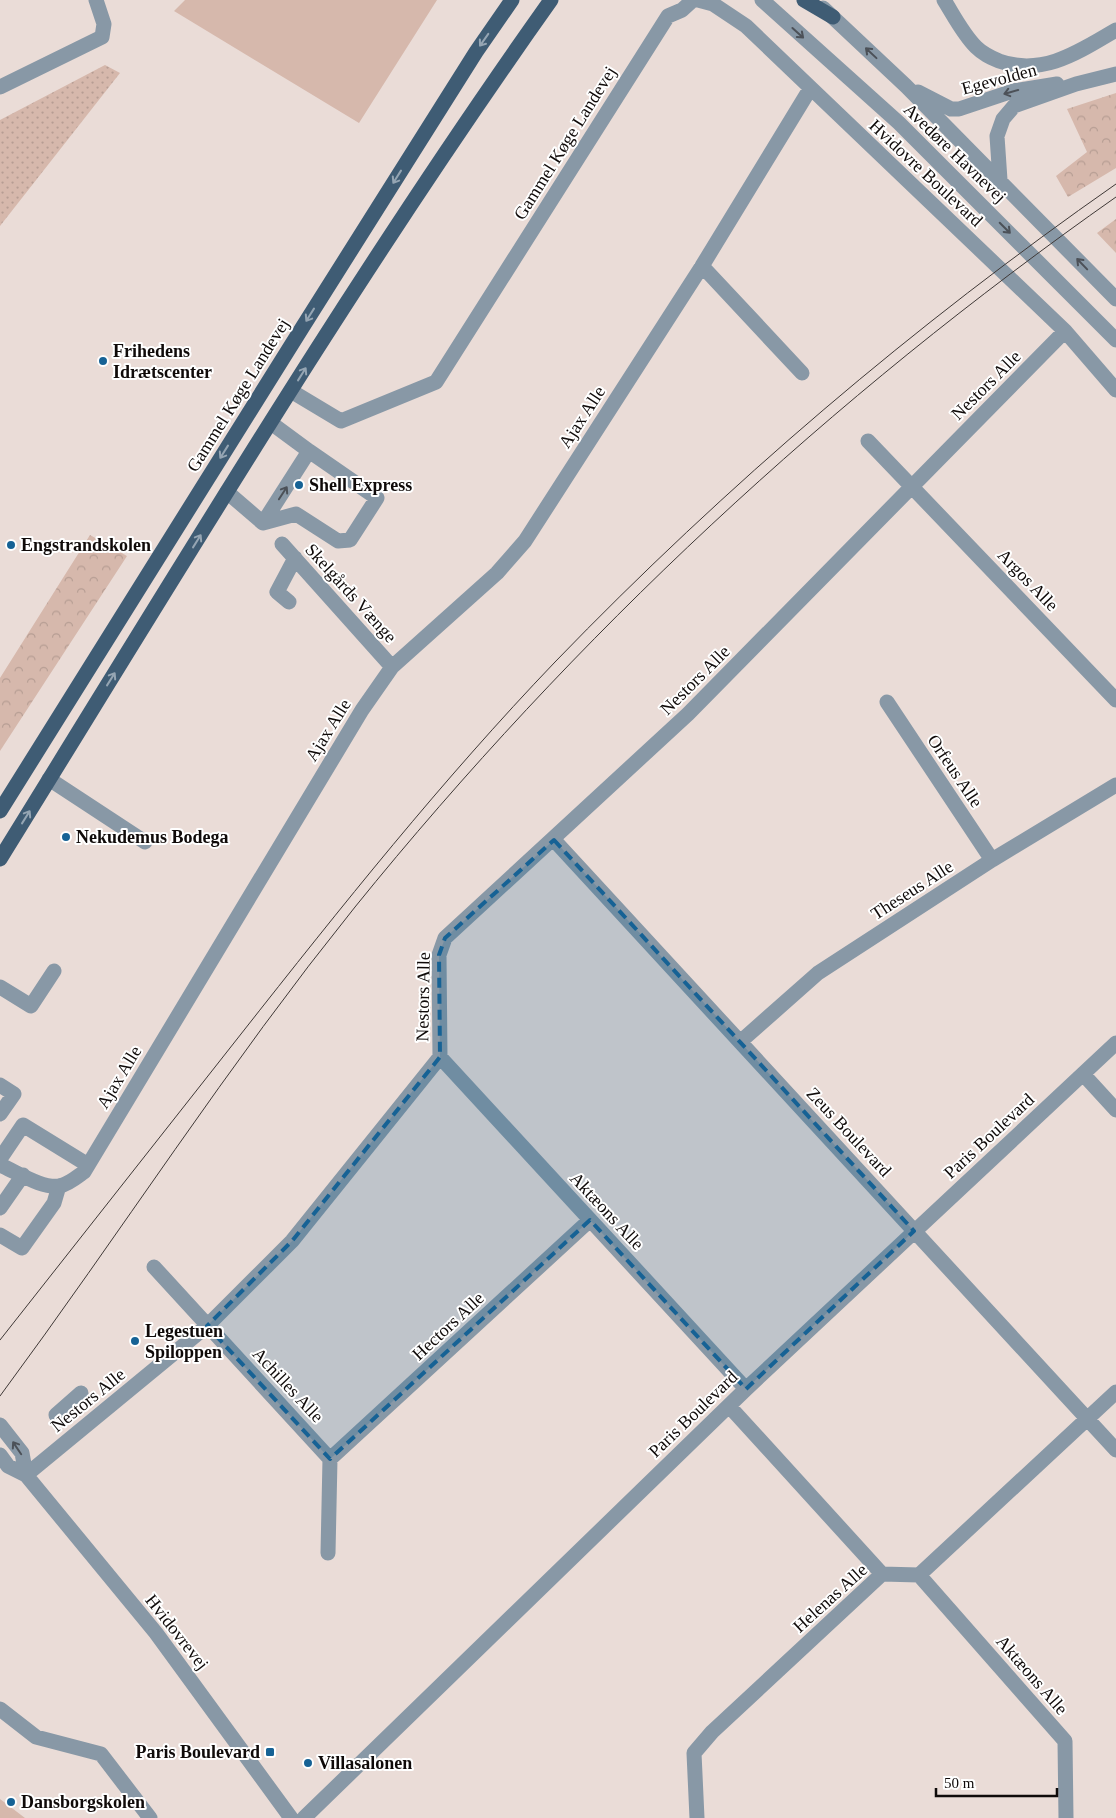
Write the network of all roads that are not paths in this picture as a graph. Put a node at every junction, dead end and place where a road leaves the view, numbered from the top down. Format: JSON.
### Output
{"nodes":[{"id":1,"x":96,"y":0,"type":"edge"},
{"id":2,"x":512,"y":0,"type":"edge"},
{"id":3,"x":551,"y":0,"type":"edge"},
{"id":4,"x":693,"y":0,"type":"edge"},
{"id":5,"x":698,"y":0,"type":"edge"},
{"id":6,"x":762,"y":0,"type":"edge"},
{"id":7,"x":804,"y":0,"type":"edge"},
{"id":8,"x":814,"y":0,"type":"edge"},
{"id":9,"x":944,"y":0,"type":"edge"},
{"id":10,"x":833,"y":17,"type":"junction"},
{"id":11,"x":1116,"y":30,"type":"edge"},
{"id":12,"x":1116,"y":74,"type":"edge"},
{"id":13,"x":1076,"y":84,"type":"junction"},
{"id":14,"x":906,"y":86,"type":"junction"},
{"id":15,"x":0,"y":87,"type":"edge"},
{"id":16,"x":810,"y":89,"type":"junction"},
{"id":17,"x":1000,"y":180,"type":"junction"},
{"id":18,"x":702,"y":266,"type":"junction"},
{"id":19,"x":1116,"y":299,"type":"edge"},
{"id":20,"x":1065,"y":332,"type":"junction"},
{"id":21,"x":1116,"y":340,"type":"edge"},
{"id":22,"x":802,"y":373,"type":"dead end"},
{"id":23,"x":1116,"y":390,"type":"edge"},
{"id":24,"x":291,"y":391,"type":"junction"},
{"id":25,"x":271,"y":423,"type":"junction"},
{"id":26,"x":868,"y":441,"type":"dead end"},
{"id":27,"x":309,"y":451,"type":"junction"},
{"id":28,"x":912,"y":487,"type":"junction"},
{"id":29,"x":227,"y":492,"type":"junction"},
{"id":30,"x":263,"y":523,"type":"junction"},
{"id":31,"x":282,"y":544,"type":"dead end"},
{"id":32,"x":295,"y":558,"type":"junction"},
{"id":33,"x":289,"y":602,"type":"dead end"},
{"id":34,"x":392,"y":668,"type":"junction"},
{"id":35,"x":1116,"y":700,"type":"edge"},
{"id":36,"x":887,"y":702,"type":"dead end"},
{"id":37,"x":49,"y":779,"type":"junction"},
{"id":38,"x":1116,"y":784,"type":"edge"},
{"id":39,"x":0,"y":812,"type":"edge"},
{"id":40,"x":554,"y":840,"type":"junction"},
{"id":41,"x":145,"y":842,"type":"dead end"},
{"id":42,"x":0,"y":859,"type":"edge"},
{"id":43,"x":992,"y":860,"type":"junction"},
{"id":44,"x":54,"y":971,"type":"dead end"},
{"id":45,"x":0,"y":987,"type":"edge"},
{"id":46,"x":740,"y":1042,"type":"junction"},
{"id":47,"x":1116,"y":1044,"type":"edge"},
{"id":48,"x":440,"y":1057,"type":"junction"},
{"id":49,"x":1083,"y":1074,"type":"junction"},
{"id":50,"x":0,"y":1086,"type":"edge"},
{"id":51,"x":1116,"y":1110,"type":"edge"},
{"id":52,"x":0,"y":1114,"type":"edge"},
{"id":53,"x":0,"y":1159,"type":"edge"},
{"id":54,"x":0,"y":1165,"type":"edge"},
{"id":55,"x":88,"y":1165,"type":"junction"},
{"id":56,"x":24,"y":1175,"type":"junction"},
{"id":57,"x":60,"y":1186,"type":"junction"},
{"id":58,"x":0,"y":1208,"type":"edge"},
{"id":59,"x":590,"y":1220,"type":"junction"},
{"id":60,"x":914,"y":1231,"type":"junction"},
{"id":61,"x":0,"y":1235,"type":"edge"},
{"id":62,"x":154,"y":1267,"type":"dead end"},
{"id":63,"x":207,"y":1326,"type":"junction"},
{"id":64,"x":746,"y":1389,"type":"junction"},
{"id":65,"x":1116,"y":1392,"type":"edge"},
{"id":66,"x":729,"y":1406,"type":"junction"},
{"id":67,"x":56,"y":1415,"type":"dead end"},
{"id":68,"x":1087,"y":1419,"type":"junction"},
{"id":69,"x":88,"y":1423,"type":"junction"},
{"id":70,"x":0,"y":1424,"type":"edge"},
{"id":71,"x":1116,"y":1450,"type":"edge"},
{"id":72,"x":0,"y":1456,"type":"edge"},
{"id":73,"x":330,"y":1459,"type":"junction"},
{"id":74,"x":26,"y":1475,"type":"junction"},
{"id":75,"x":328,"y":1553,"type":"dead end"},
{"id":76,"x":882,"y":1574,"type":"junction"},
{"id":77,"x":919,"y":1575,"type":"junction"},
{"id":78,"x":0,"y":1709,"type":"edge"},
{"id":79,"x":150,"y":1818,"type":"edge"},
{"id":80,"x":291,"y":1818,"type":"edge"},
{"id":81,"x":304,"y":1818,"type":"edge"},
{"id":82,"x":697,"y":1818,"type":"edge"},
{"id":83,"x":1066,"y":1818,"type":"edge"}],
"edges":[{"from":1,"to":15,"type":"street"},
{"from":2,"to":39,"type":"main road","name":"Gammel Køge Landevej","one_way":true},
{"from":24,"to":3,"type":"main road","one_way":true},
{"from":4,"to":24,"type":"street","name":"Gammel Køge Landevej"},
{"from":5,"to":16,"type":"street","name":"Hvidovre Boulevard"},
{"from":6,"to":21,"type":"street","name":"Avedøre Havnevej","one_way":true},
{"from":7,"to":10,"type":"main road"},
{"from":8,"to":10,"type":"street","name":"Avedøre Havnevej"},
{"from":9,"to":11,"type":"street","name":"Egevolden"},
{"from":14,"to":10,"type":"street","name":"Avedøre Havnevej","one_way":true},
{"from":12,"to":13,"type":"street","name":"Egevolden"},
{"from":13,"to":14,"type":"street","name":"Egevolden","one_way":true},
{"from":13,"to":17,"type":"street","name":"Egevolden"},
{"from":14,"to":17,"type":"street","name":"Avedøre Havnevej"},
{"from":16,"to":18,"type":"street","name":"Ajax Alle"},
{"from":16,"to":20,"type":"street","name":"Hvidovre Boulevard"},
{"from":19,"to":17,"type":"street","name":"Avedøre Havnevej","one_way":true},
{"from":18,"to":22,"type":"street"},
{"from":18,"to":34,"type":"street","name":"Ajax Alle"},
{"from":20,"to":23,"type":"street","name":"Hvidovre Boulevard"},
{"from":20,"to":28,"type":"street","name":"Nestors Alle"},
{"from":24,"to":25,"type":"main road"},
{"from":25,"to":27,"type":"street"},
{"from":25,"to":29,"type":"main road"},
{"from":26,"to":28,"type":"street"},
{"from":30,"to":27,"type":"street","one_way":true},
{"from":27,"to":30,"type":"street"},
{"from":28,"to":35,"type":"street","name":"Argos Alle"},
{"from":28,"to":40,"type":"street","name":"Nestors Alle"},
{"from":29,"to":30,"type":"street"},
{"from":37,"to":29,"type":"main road","one_way":true},
{"from":31,"to":32,"type":"street","name":"Skelgårds Vænge"},
{"from":32,"to":33,"type":"street"},
{"from":32,"to":34,"type":"street","name":"Skelgårds Vænge"},
{"from":34,"to":55,"type":"street","name":"Ajax Alle"},
{"from":36,"to":43,"type":"street","name":"Orfeus Alle"},
{"from":37,"to":41,"type":"street"},
{"from":42,"to":37,"type":"main road","one_way":true},
{"from":38,"to":43,"type":"street","name":"Theseus Alle"},
{"from":40,"to":46,"type":"street","name":"Zeus Boulevard"},
{"from":40,"to":48,"type":"street","name":"Nestors Alle"},
{"from":43,"to":46,"type":"street","name":"Theseus Alle"},
{"from":44,"to":45,"type":"street"},
{"from":46,"to":60,"type":"street","name":"Zeus Boulevard"},
{"from":47,"to":49,"type":"street","name":"Paris Boulevard"},
{"from":48,"to":59,"type":"street","name":"Aktæons Alle"},
{"from":48,"to":63,"type":"street","name":"Nestors Alle"},
{"from":49,"to":51,"type":"street"},
{"from":49,"to":60,"type":"street","name":"Paris Boulevard"},
{"from":50,"to":52,"type":"street"},
{"from":53,"to":55,"type":"street"},
{"from":54,"to":56,"type":"street"},
{"from":55,"to":57,"type":"street","name":"Ajax Alle"},
{"from":56,"to":57,"type":"street"},
{"from":56,"to":58,"type":"street"},
{"from":57,"to":61,"type":"street"},
{"from":59,"to":64,"type":"street","name":"Aktæons Alle"},
{"from":59,"to":73,"type":"street","name":"Hectors Alle"},
{"from":60,"to":64,"type":"street","name":"Paris Boulevard"},
{"from":60,"to":68,"type":"street","name":"Zeus Boulevard"},
{"from":62,"to":63,"type":"street","name":"Achilles Alle"},
{"from":63,"to":69,"type":"street","name":"Nestors Alle"},
{"from":63,"to":73,"type":"street","name":"Achilles Alle"},
{"from":64,"to":66,"type":"street","name":"Paris Boulevard"},
{"from":65,"to":68,"type":"street"},
{"from":66,"to":76,"type":"street"},
{"from":66,"to":81,"type":"street","name":"Paris Boulevard"},
{"from":67,"to":69,"type":"street"},
{"from":68,"to":71,"type":"street","name":"Zeus Boulevard"},
{"from":68,"to":77,"type":"street"},
{"from":69,"to":74,"type":"street","name":"Nestors Alle"},
{"from":74,"to":70,"type":"street","name":"Hvidovrevej","one_way":true},
{"from":72,"to":74,"type":"street","name":"Hvidovrevej"},
{"from":73,"to":75,"type":"street"},
{"from":74,"to":80,"type":"street","name":"Hvidovrevej"},
{"from":76,"to":77,"type":"street","name":"Helenas Alle"},
{"from":76,"to":82,"type":"street","name":"Helenas Alle"},
{"from":77,"to":83,"type":"street","name":"Aktæons Alle"},
{"from":78,"to":79,"type":"street"}]}
